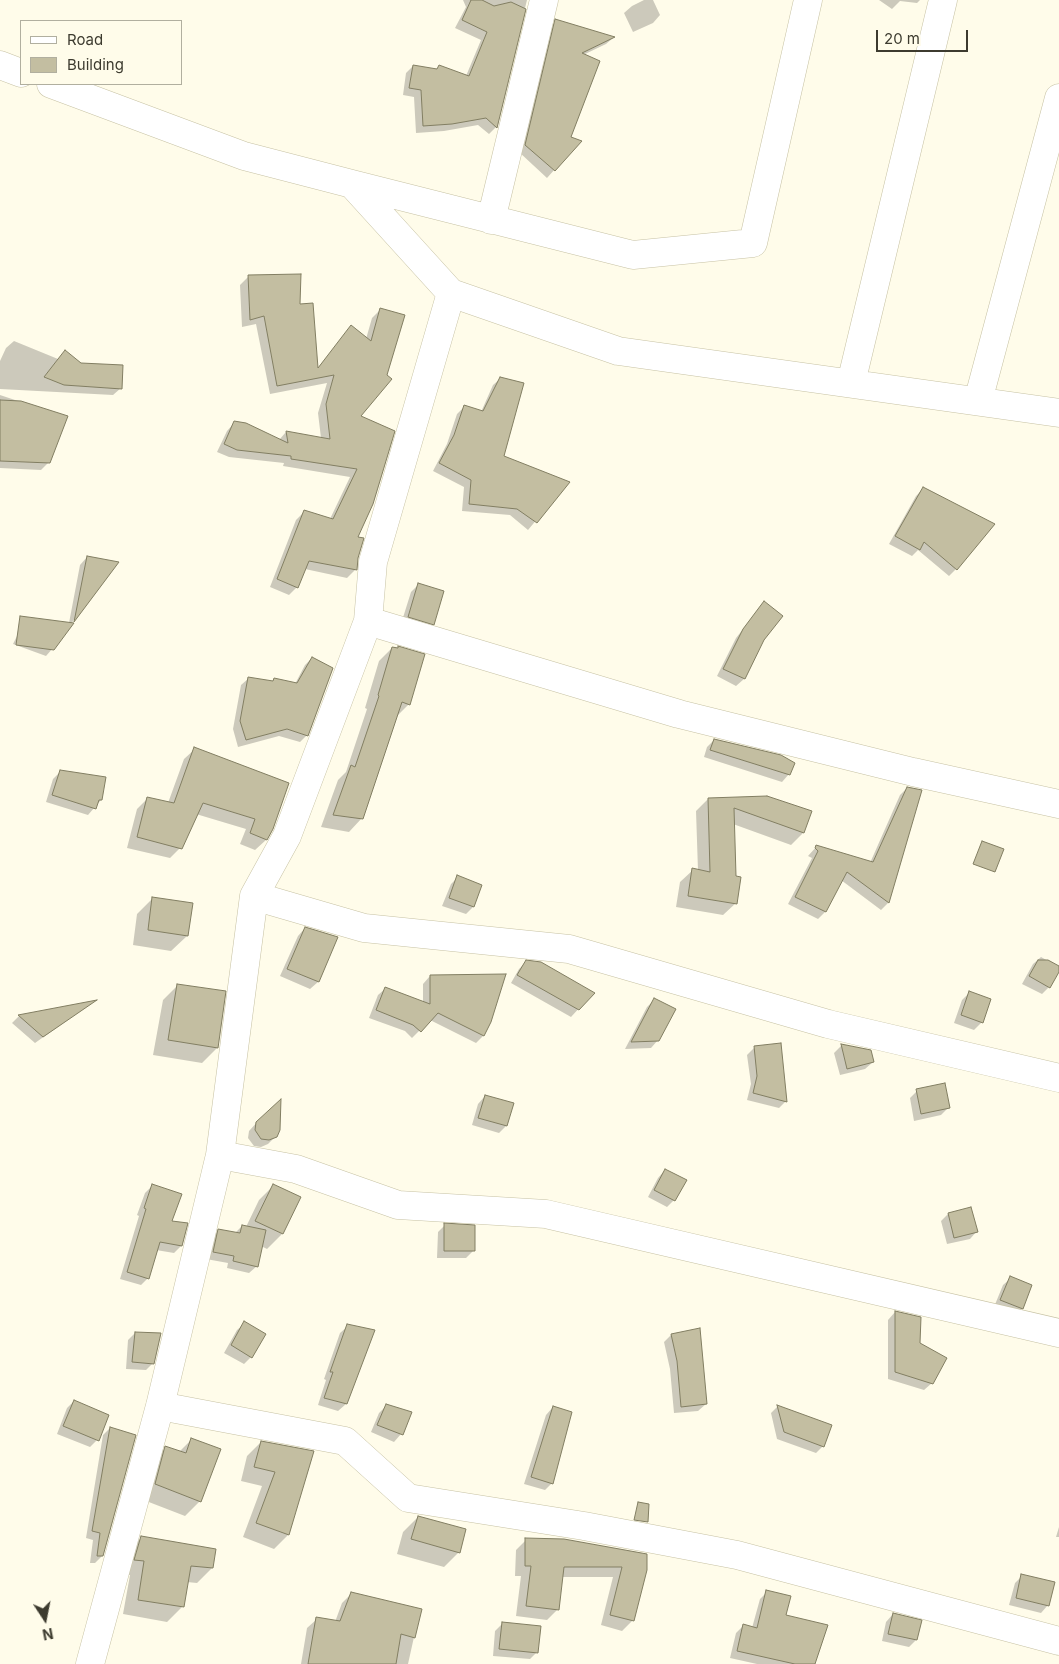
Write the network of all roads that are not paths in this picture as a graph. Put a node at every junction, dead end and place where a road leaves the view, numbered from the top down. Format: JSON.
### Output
{"nodes":[{"id":1,"x":544,"y":0,"type":"edge"},
{"id":2,"x":808,"y":0,"type":"edge"},
{"id":3,"x":943,"y":0,"type":"edge"},
{"id":4,"x":0,"y":65,"type":"edge"},
{"id":5,"x":20,"y":73,"type":"edge"},
{"id":6,"x":54,"y":85,"type":"edge"},
{"id":7,"x":1059,"y":98,"type":"edge"},
{"id":8,"x":352,"y":184,"type":"junction"},
{"id":9,"x":491,"y":220,"type":"junction"},
{"id":10,"x":451,"y":293,"type":"junction"},
{"id":11,"x":852,"y":383,"type":"junction"},
{"id":12,"x":978,"y":401,"type":"junction"},
{"id":13,"x":1059,"y":413,"type":"edge"},
{"id":14,"x":368,"y":621,"type":"junction"},
{"id":15,"x":1059,"y":804,"type":"edge"},
{"id":16,"x":254,"y":896,"type":"junction"},
{"id":17,"x":1059,"y":1078,"type":"edge"},
{"id":18,"x":220,"y":1155,"type":"junction"},
{"id":19,"x":1059,"y":1333,"type":"edge"},
{"id":20,"x":160,"y":1406,"type":"junction"},
{"id":21,"x":1059,"y":1641,"type":"edge"},
{"id":22,"x":91,"y":1664,"type":"edge"}],
"edges":[{"from":1,"to":9,"type":"street"},
{"from":2,"to":9,"type":"street"},
{"from":3,"to":11,"type":"street"},
{"from":4,"to":5,"type":"street"},
{"from":6,"to":8,"type":"street"},
{"from":7,"to":12,"type":"street"},
{"from":8,"to":9,"type":"street"},
{"from":8,"to":10,"type":"street"},
{"from":10,"to":11,"type":"street"},
{"from":10,"to":14,"type":"street"},
{"from":11,"to":12,"type":"street"},
{"from":12,"to":13,"type":"street"},
{"from":14,"to":15,"type":"street"},
{"from":14,"to":16,"type":"street"},
{"from":16,"to":17,"type":"street"},
{"from":16,"to":18,"type":"street"},
{"from":18,"to":19,"type":"street"},
{"from":18,"to":20,"type":"street"},
{"from":20,"to":21,"type":"street"},
{"from":20,"to":22,"type":"street"}]}
